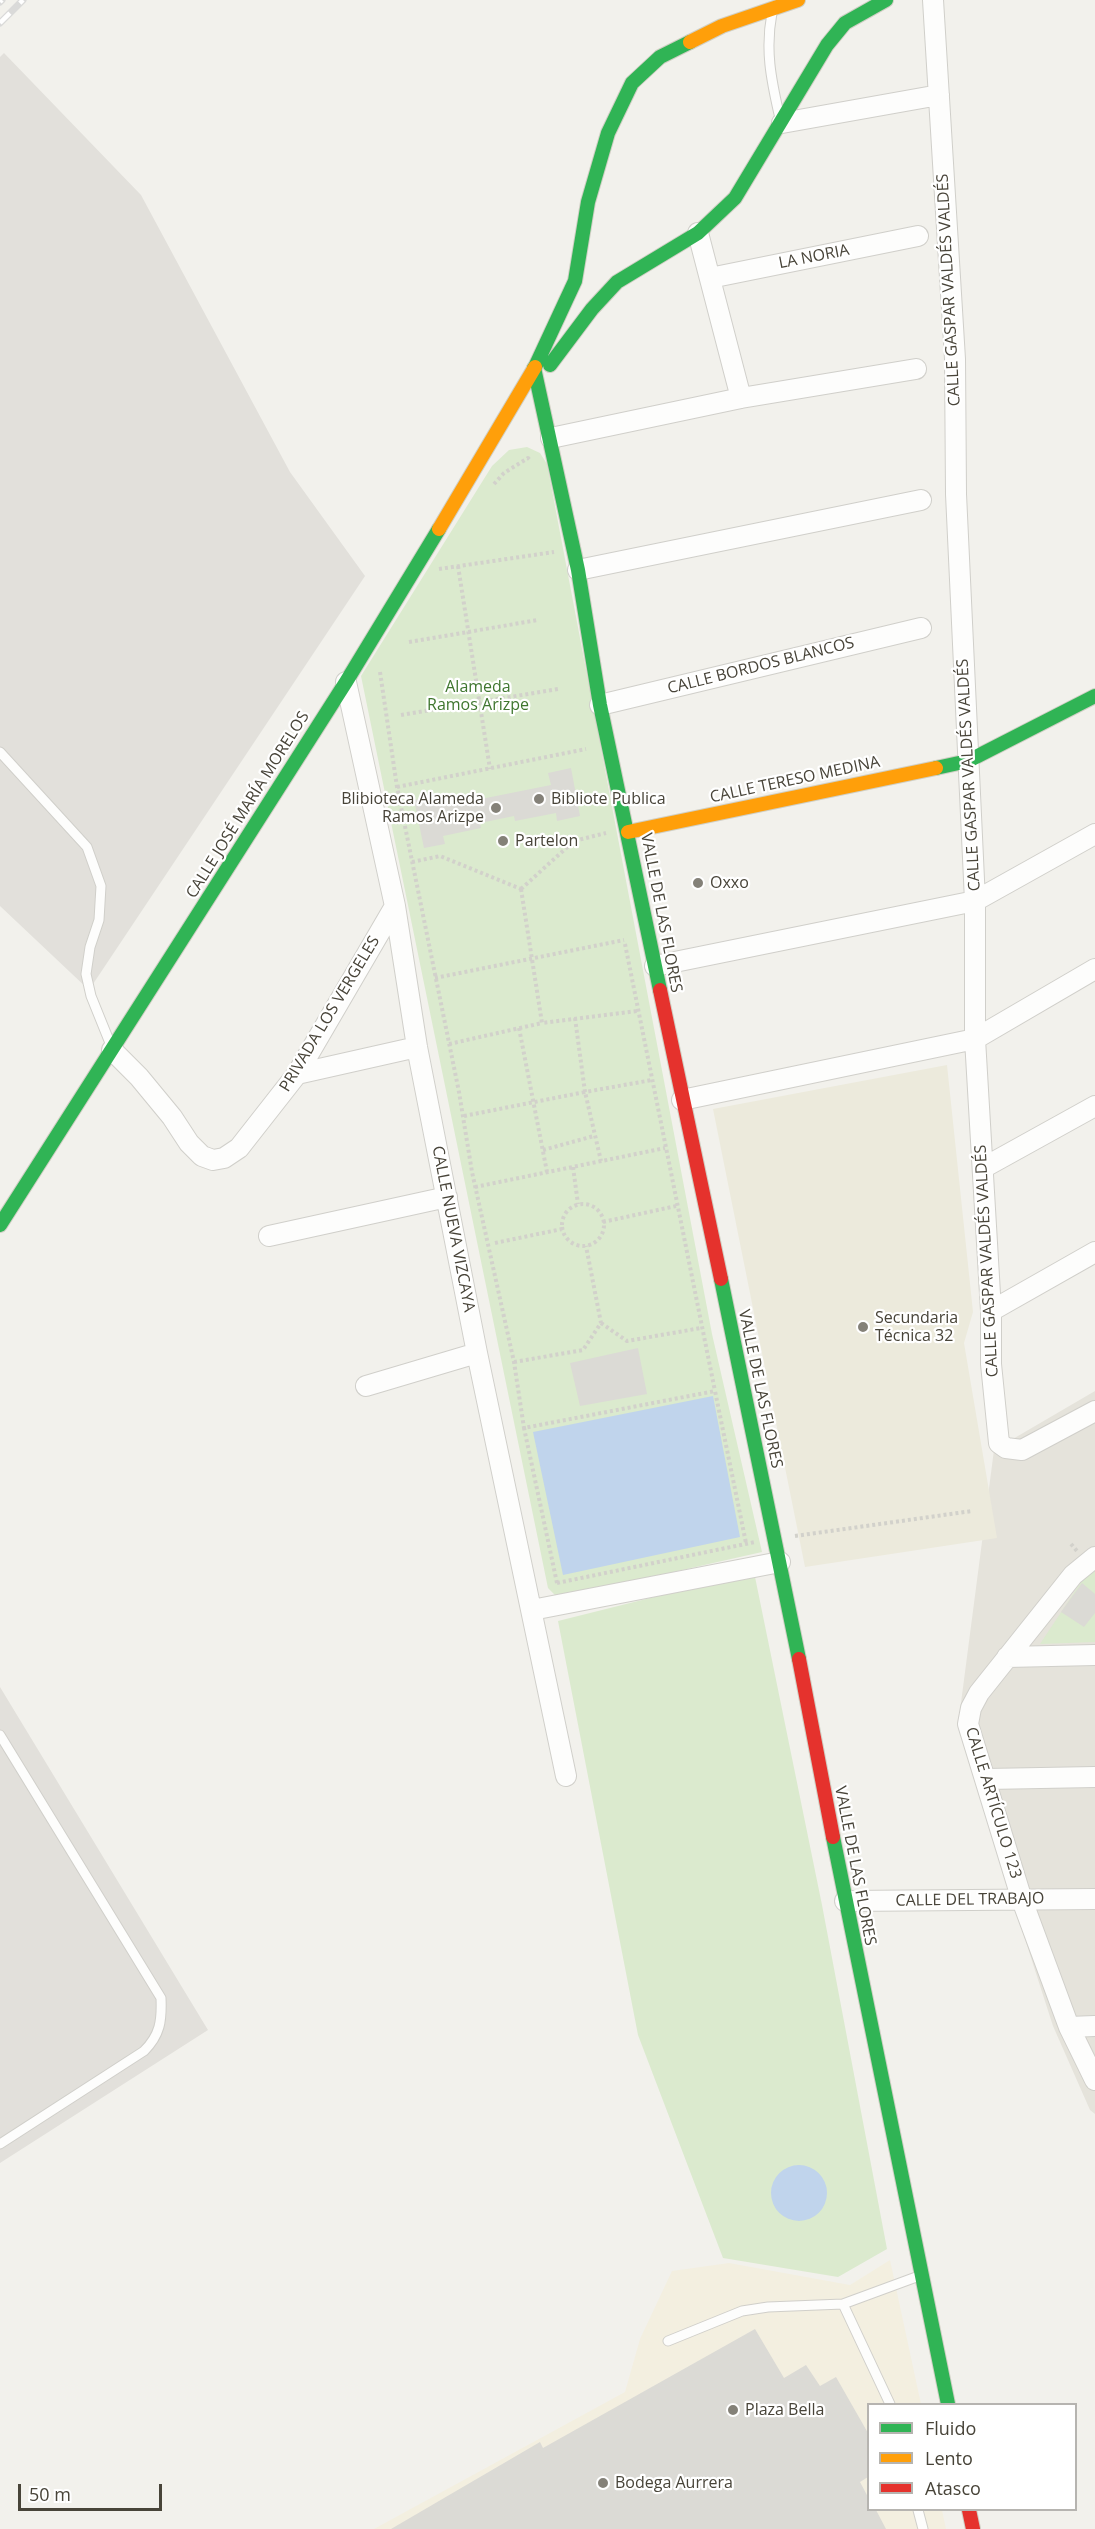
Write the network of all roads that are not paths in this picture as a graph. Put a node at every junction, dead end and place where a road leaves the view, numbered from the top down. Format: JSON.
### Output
{"nodes":[{"id":1,"x":798,"y":0,"type":"edge"},
{"id":2,"x":886,"y":0,"type":"edge"},
{"id":3,"x":933,"y":0,"type":"edge"},
{"id":4,"x":775,"y":3,"type":"edge"},
{"id":5,"x":939,"y":95,"type":"junction"},
{"id":6,"x":782,"y":123,"type":"junction"},
{"id":7,"x":698,"y":233,"type":"junction"},
{"id":8,"x":918,"y":236,"type":"dead end"},
{"id":9,"x":710,"y":279,"type":"junction"},
{"id":10,"x":916,"y":369,"type":"dead end"},
{"id":11,"x":536,"y":374,"type":"junction"},
{"id":12,"x":741,"y":398,"type":"junction"},
{"id":13,"x":551,"y":438,"type":"junction"},
{"id":14,"x":921,"y":500,"type":"dead end"},
{"id":15,"x":578,"y":570,"type":"junction"},
{"id":16,"x":921,"y":628,"type":"dead end"},
{"id":17,"x":346,"y":682,"type":"junction"},
{"id":18,"x":1095,"y":696,"type":"edge"},
{"id":19,"x":600,"y":705,"type":"junction"},
{"id":20,"x":0,"y":752,"type":"edge"},
{"id":21,"x":968,"y":761,"type":"junction"},
{"id":22,"x":628,"y":832,"type":"junction"},
{"id":23,"x":1095,"y":834,"type":"edge"},
{"id":24,"x":975,"y":901,"type":"junction"},
{"id":25,"x":395,"y":906,"type":"junction"},
{"id":26,"x":655,"y":966,"type":"junction"},
{"id":27,"x":1095,"y":969,"type":"edge"},
{"id":28,"x":975,"y":1039,"type":"junction"},
{"id":29,"x":417,"y":1047,"type":"junction"},
{"id":30,"x":112,"y":1050,"type":"junction"},
{"id":31,"x":297,"y":1074,"type":"junction"},
{"id":32,"x":682,"y":1100,"type":"junction"},
{"id":33,"x":1095,"y":1106,"type":"edge"},
{"id":34,"x":982,"y":1168,"type":"junction"},
{"id":35,"x":447,"y":1197,"type":"junction"},
{"id":36,"x":0,"y":1226,"type":"edge"},
{"id":37,"x":269,"y":1236,"type":"dead end"},
{"id":38,"x":1095,"y":1252,"type":"edge"},
{"id":39,"x":991,"y":1311,"type":"junction"},
{"id":40,"x":477,"y":1353,"type":"junction"},
{"id":41,"x":366,"y":1386,"type":"dead end"},
{"id":42,"x":1095,"y":1411,"type":"edge"},
{"id":43,"x":1095,"y":1557,"type":"edge"},
{"id":44,"x":780,"y":1562,"type":"junction"},
{"id":45,"x":532,"y":1610,"type":"junction"},
{"id":46,"x":1095,"y":1654,"type":"edge"},
{"id":47,"x":1007,"y":1657,"type":"junction"},
{"id":48,"x":0,"y":1735,"type":"edge"},
{"id":49,"x":566,"y":1776,"type":"dead end"},
{"id":50,"x":1095,"y":1777,"type":"edge"},
{"id":51,"x":987,"y":1779,"type":"junction"},
{"id":52,"x":1095,"y":1899,"type":"edge"},
{"id":53,"x":1022,"y":1900,"type":"junction"},
{"id":54,"x":845,"y":1902,"type":"junction"},
{"id":55,"x":1095,"y":2026,"type":"edge"},
{"id":56,"x":1069,"y":2027,"type":"junction"},
{"id":57,"x":1095,"y":2080,"type":"edge"},
{"id":58,"x":0,"y":2144,"type":"edge"},
{"id":59,"x":923,"y":2275,"type":"junction"},
{"id":60,"x":843,"y":2304,"type":"junction"},
{"id":61,"x":668,"y":2341,"type":"dead end"},
{"id":62,"x":890,"y":2403,"type":"edge"},
{"id":63,"x":948,"y":2403,"type":"edge"},
{"id":64,"x":918,"y":2511,"type":"edge"},
{"id":65,"x":969,"y":2511,"type":"edge"},
{"id":66,"x":923,"y":2529,"type":"edge"},
{"id":67,"x":973,"y":2529,"type":"edge"}],
"edges":[{"from":1,"to":4,"type":"street","name":"CALLE JOSÉ MARÍA MORELOS"},
{"from":2,"to":6,"type":"street","name":"CALLE JOSÉ MARÍA MORELOS"},
{"from":3,"to":5,"type":"street","name":"CALLE GASPAR VALDÉS VALDÉS"},
{"from":4,"to":6,"type":"lane"},
{"from":4,"to":11,"type":"street","name":"CALLE JOSÉ MARÍA MORELOS"},
{"from":5,"to":6,"type":"street"},
{"from":5,"to":21,"type":"street","name":"CALLE GASPAR VALDÉS VALDÉS"},
{"from":6,"to":7,"type":"street","name":"CALLE JOSÉ MARÍA MORELOS"},
{"from":7,"to":9,"type":"street"},
{"from":7,"to":11,"type":"street","name":"CALLE JOSÉ MARÍA MORELOS"},
{"from":8,"to":9,"type":"street","name":"LA NORIA"},
{"from":9,"to":12,"type":"street"},
{"from":10,"to":12,"type":"street"},
{"from":11,"to":13,"type":"street","name":"VALLE DE LAS FLORES"},
{"from":11,"to":17,"type":"street","name":"CALLE JOSÉ MARÍA MORELOS"},
{"from":12,"to":13,"type":"street"},
{"from":13,"to":15,"type":"street","name":"VALLE DE LAS FLORES"},
{"from":14,"to":15,"type":"street"},
{"from":15,"to":19,"type":"street","name":"VALLE DE LAS FLORES"},
{"from":16,"to":19,"type":"street","name":"CALLE BORDOS BLANCOS"},
{"from":17,"to":25,"type":"street","name":"CALLE NUEVA VIZCAYA"},
{"from":17,"to":30,"type":"street","name":"CALLE JOSÉ MARÍA MORELOS"},
{"from":18,"to":21,"type":"street","name":"CALLE TERESO MEDINA"},
{"from":19,"to":22,"type":"street","name":"VALLE DE LAS FLORES"},
{"from":20,"to":30,"type":"lane"},
{"from":21,"to":22,"type":"street","name":"CALLE TERESO MEDINA"},
{"from":21,"to":24,"type":"street","name":"CALLE GASPAR VALDÉS VALDÉS"},
{"from":22,"to":26,"type":"street","name":"VALLE DE LAS FLORES"},
{"from":23,"to":24,"type":"street"},
{"from":24,"to":26,"type":"street"},
{"from":24,"to":28,"type":"street","name":"CALLE GASPAR VALDÉS VALDÉS"},
{"from":25,"to":29,"type":"street","name":"CALLE NUEVA VIZCAYA"},
{"from":25,"to":31,"type":"street","name":"PRIVADA LOS VERGELES"},
{"from":26,"to":32,"type":"street","name":"VALLE DE LAS FLORES"},
{"from":27,"to":28,"type":"street"},
{"from":28,"to":32,"type":"street"},
{"from":28,"to":34,"type":"street","name":"CALLE GASPAR VALDÉS VALDÉS"},
{"from":29,"to":31,"type":"street"},
{"from":29,"to":35,"type":"street","name":"CALLE NUEVA VIZCAYA"},
{"from":30,"to":31,"type":"street","name":"PRIVADA LOS VERGELES"},
{"from":30,"to":36,"type":"street","name":"CALLE JOSÉ MARÍA MORELOS"},
{"from":32,"to":44,"type":"street","name":"VALLE DE LAS FLORES"},
{"from":33,"to":34,"type":"street"},
{"from":34,"to":39,"type":"street","name":"CALLE GASPAR VALDÉS VALDÉS"},
{"from":35,"to":37,"type":"street"},
{"from":35,"to":40,"type":"street","name":"CALLE NUEVA VIZCAYA"},
{"from":38,"to":39,"type":"street"},
{"from":39,"to":42,"type":"street","name":"CALLE GASPAR VALDÉS VALDÉS"},
{"from":40,"to":41,"type":"street"},
{"from":40,"to":45,"type":"street","name":"CALLE NUEVA VIZCAYA"},
{"from":43,"to":47,"type":"street","name":"CALLE ARTÍCULO 123"},
{"from":44,"to":45,"type":"street"},
{"from":44,"to":54,"type":"street","name":"VALLE DE LAS FLORES"},
{"from":45,"to":49,"type":"street","name":"CALLE NUEVA VIZCAYA"},
{"from":46,"to":47,"type":"street"},
{"from":47,"to":51,"type":"street","name":"CALLE ARTÍCULO 123"},
{"from":48,"to":58,"type":"lane"},
{"from":50,"to":51,"type":"street"},
{"from":51,"to":53,"type":"street","name":"CALLE ARTÍCULO 123"},
{"from":52,"to":53,"type":"street","name":"CALLE DEL TRABAJO"},
{"from":53,"to":54,"type":"street","name":"CALLE DEL TRABAJO"},
{"from":53,"to":56,"type":"street","name":"CALLE ARTÍCULO 123"},
{"from":54,"to":59,"type":"street","name":"VALLE DE LAS FLORES"},
{"from":55,"to":56,"type":"street"},
{"from":56,"to":57,"type":"street","name":"CALLE ARTÍCULO 123"},
{"from":59,"to":60,"type":"lane"},
{"from":59,"to":63,"type":"street","name":"VALLE DE LAS FLORES"},
{"from":60,"to":61,"type":"lane"},
{"from":60,"to":62,"type":"lane"},
{"from":64,"to":66,"type":"lane"},
{"from":65,"to":67,"type":"street"}]}
